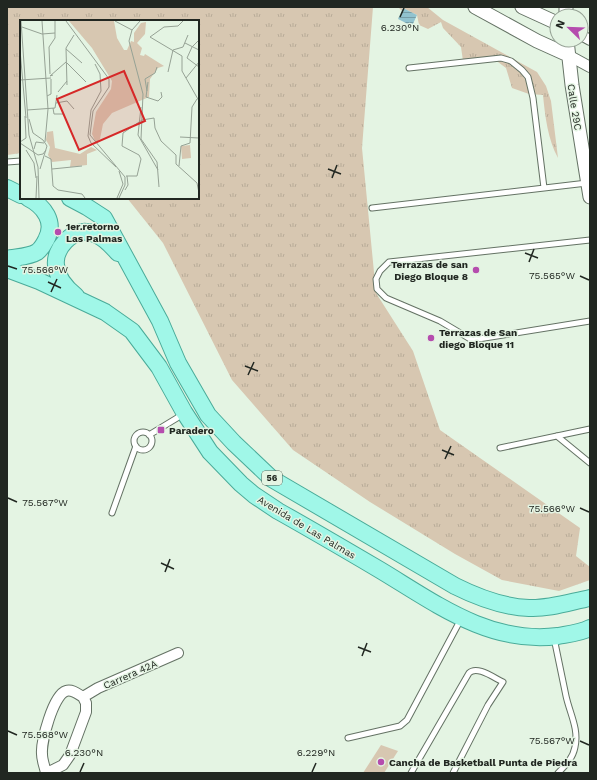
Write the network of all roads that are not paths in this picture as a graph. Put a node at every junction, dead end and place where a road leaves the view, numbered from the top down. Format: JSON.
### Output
{"nodes":[{"id":1,"x":475,"y":7,"type":"edge"},
{"id":2,"x":522,"y":7,"type":"edge"},
{"id":3,"x":549,"y":19,"type":"edge"},
{"id":4,"x":568,"y":48,"type":"edge"},
{"id":5,"x":568,"y":55,"type":"junction"},
{"id":6,"x":590,"y":67,"type":"edge"},
{"id":7,"x":409,"y":68,"type":"dead end"},
{"id":8,"x":20,"y":161,"type":"edge"},
{"id":9,"x":7,"y":162,"type":"edge"},
{"id":10,"x":20,"y":181,"type":"edge"},
{"id":11,"x":7,"y":182,"type":"edge"},
{"id":12,"x":587,"y":183,"type":"junction"},
{"id":13,"x":7,"y":188,"type":"edge"},
{"id":14,"x":544,"y":188,"type":"junction"},
{"id":15,"x":20,"y":194,"type":"edge"},
{"id":16,"x":590,"y":197,"type":"edge"},
{"id":17,"x":30,"y":199,"type":"edge"},
{"id":18,"x":73,"y":199,"type":"edge"},
{"id":19,"x":83,"y":202,"type":"edge"},
{"id":20,"x":372,"y":208,"type":"dead end"},
{"id":21,"x":590,"y":240,"type":"edge"},
{"id":22,"x":7,"y":259,"type":"edge"},
{"id":23,"x":126,"y":261,"type":"junction"},
{"id":24,"x":7,"y":269,"type":"edge"},
{"id":25,"x":82,"y":301,"type":"junction"},
{"id":26,"x":590,"y":321,"type":"edge"},
{"id":27,"x":184,"y":412,"type":"junction"},
{"id":28,"x":590,"y":429,"type":"edge"},
{"id":29,"x":150,"y":435,"type":"junction"},
{"id":30,"x":557,"y":436,"type":"junction"},
{"id":31,"x":136,"y":446,"type":"junction"},
{"id":32,"x":500,"y":448,"type":"dead end"},
{"id":33,"x":590,"y":463,"type":"edge"},
{"id":34,"x":112,"y":513,"type":"dead end"},
{"id":35,"x":590,"y":598,"type":"edge"},
{"id":36,"x":462,"y":618,"type":"junction"},
{"id":37,"x":590,"y":628,"type":"edge"},
{"id":38,"x":554,"y":636,"type":"junction"},
{"id":39,"x":178,"y":653,"type":"dead end"},
{"id":40,"x":83,"y":697,"type":"junction"},
{"id":41,"x":348,"y":738,"type":"dead end"},
{"id":42,"x":47,"y":773,"type":"edge"},
{"id":43,"x":411,"y":773,"type":"edge"},
{"id":44,"x":453,"y":773,"type":"edge"},
{"id":45,"x":558,"y":773,"type":"edge"}],
"edges":[{"from":1,"to":5,"type":"street"},
{"from":2,"to":3,"type":"street"},
{"from":4,"to":5,"type":"street","name":"Calle 29C"},
{"from":5,"to":6,"type":"street"},
{"from":5,"to":12,"type":"street","name":"Calle 29C"},
{"from":7,"to":14,"type":"lane"},
{"from":8,"to":9,"type":"lane"},
{"from":10,"to":11,"type":"main road"},
{"from":12,"to":14,"type":"lane"},
{"from":12,"to":16,"type":"street","name":"Calle 29C"},
{"from":13,"to":15,"type":"main road"},
{"from":14,"to":20,"type":"lane"},
{"from":17,"to":22,"type":"main road"},
{"from":18,"to":19,"type":"main road","number":"56"},
{"from":19,"to":23,"type":"main road","number":"56"},
{"from":21,"to":26,"type":"lane"},
{"from":23,"to":25,"type":"main road"},
{"from":23,"to":35,"type":"main road","number":"56"},
{"from":24,"to":25,"type":"main road","name":"Avenida de Las Palmas","number":"56"},
{"from":25,"to":27,"type":"main road","name":"Avenida de Las Palmas","number":"56"},
{"from":27,"to":29,"type":"lane"},
{"from":27,"to":36,"type":"main road","name":"Avenida de Las Palmas","number":"56"},
{"from":28,"to":30,"type":"lane"},
{"from":29,"to":31,"type":"lane"},
{"from":29,"to":31,"type":"lane"},
{"from":30,"to":32,"type":"lane"},
{"from":30,"to":33,"type":"lane"},
{"from":31,"to":34,"type":"lane"},
{"from":36,"to":38,"type":"main road","name":"Avenida de Las Palmas","number":"56"},
{"from":36,"to":41,"type":"lane"},
{"from":37,"to":38,"type":"main road","name":"Avenida de Las Palmas","number":"56"},
{"from":38,"to":45,"type":"lane"},
{"from":39,"to":40,"type":"street","name":"Carrera 42A"},
{"from":40,"to":42,"type":"street"},
{"from":40,"to":42,"type":"street"},
{"from":43,"to":44,"type":"lane"}]}
